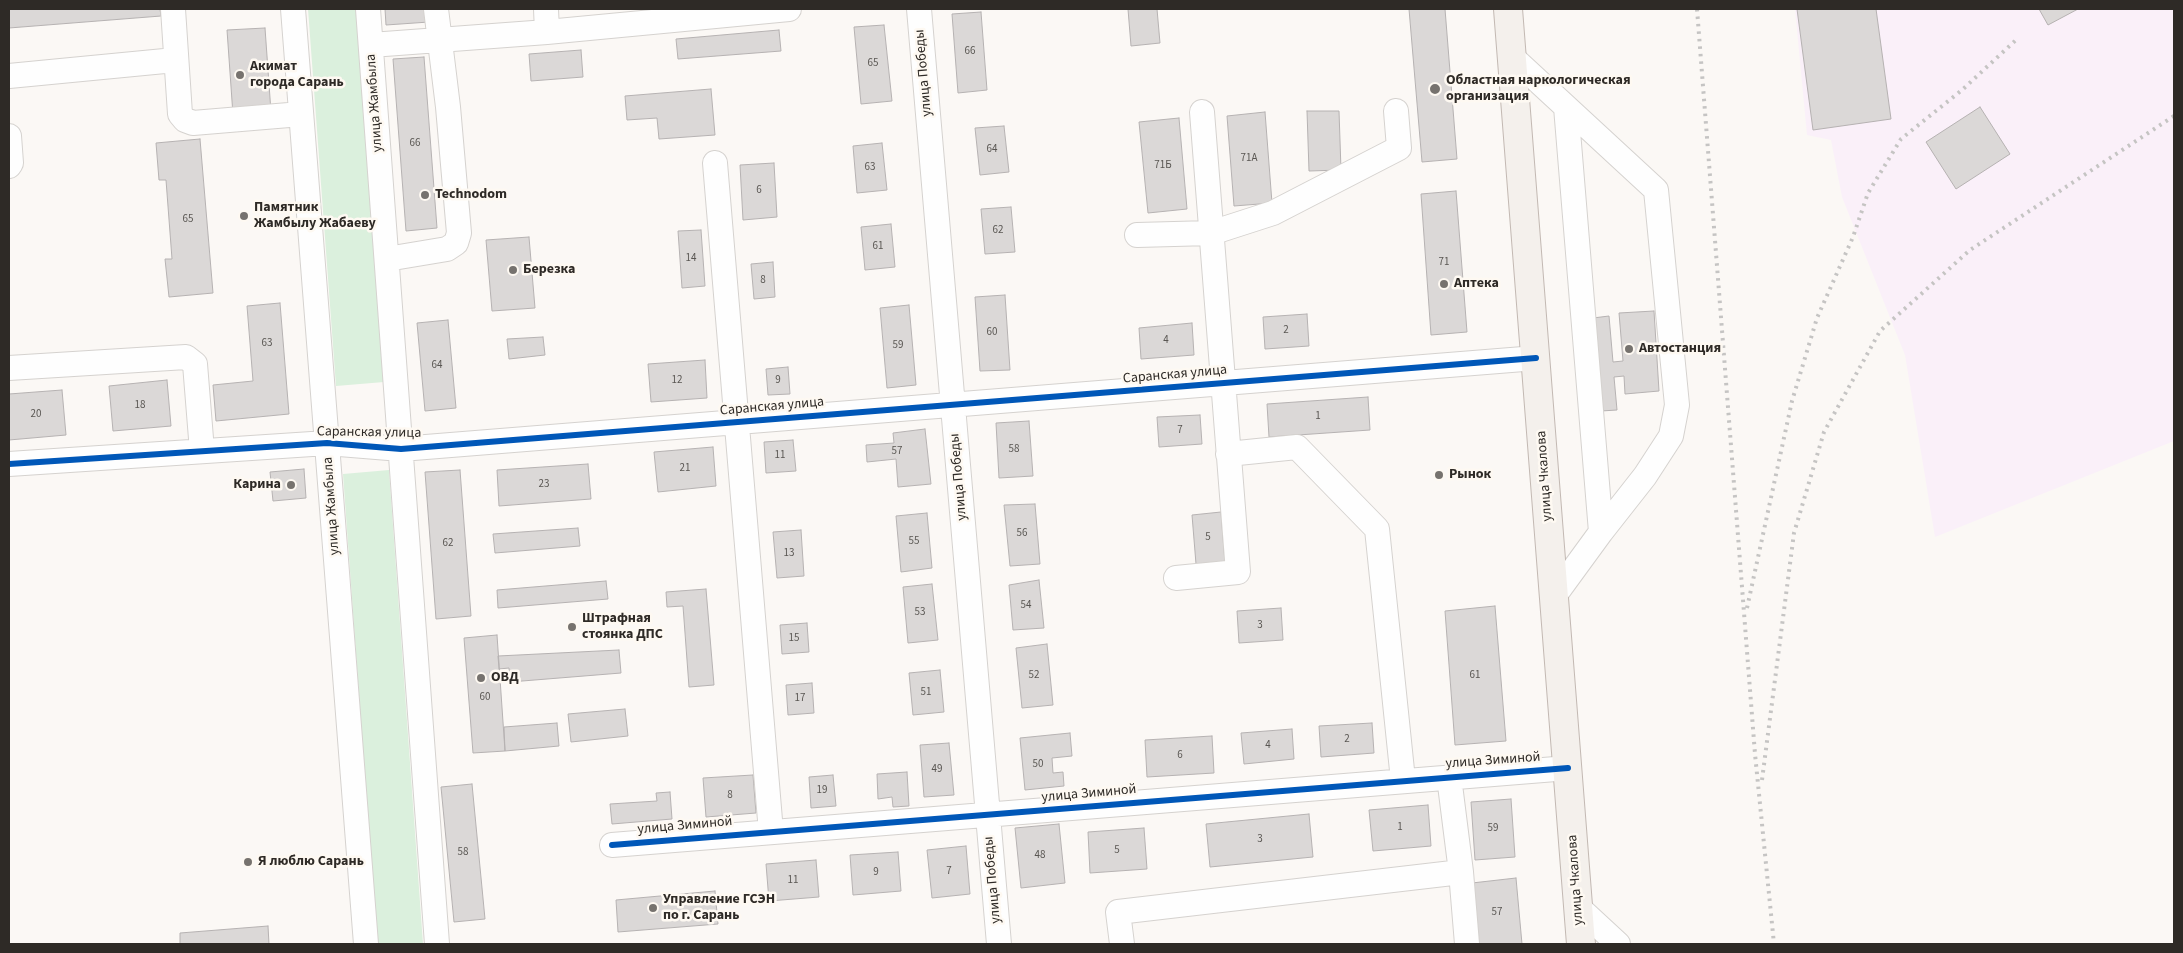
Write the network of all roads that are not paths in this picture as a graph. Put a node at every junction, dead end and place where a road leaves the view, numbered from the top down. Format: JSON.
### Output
{"nodes":[{"id":1,"x":173,"y":9,"type":"edge"},
{"id":2,"x":293,"y":9,"type":"edge"},
{"id":3,"x":368,"y":9,"type":"edge"},
{"id":4,"x":436,"y":9,"type":"edge"},
{"id":5,"x":546,"y":9,"type":"edge"},
{"id":6,"x":789,"y":9,"type":"edge"},
{"id":7,"x":919,"y":9,"type":"edge"},
{"id":8,"x":1508,"y":9,"type":"edge"},
{"id":9,"x":547,"y":32,"type":"junction"},
{"id":10,"x":439,"y":39,"type":"junction"},
{"id":11,"x":371,"y":45,"type":"junction"},
{"id":12,"x":1512,"y":58,"type":"junction"},
{"id":13,"x":175,"y":60,"type":"junction"},
{"id":14,"x":9,"y":76,"type":"edge"},
{"id":15,"x":1566,"y":107,"type":"junction"},
{"id":16,"x":1396,"y":111,"type":"dead end"},
{"id":17,"x":1202,"y":112,"type":"dead end"},
{"id":18,"x":301,"y":114,"type":"junction"},
{"id":19,"x":9,"y":136,"type":"edge"},
{"id":20,"x":715,"y":163,"type":"dead end"},
{"id":21,"x":9,"y":166,"type":"edge"},
{"id":22,"x":1210,"y":233,"type":"junction"},
{"id":23,"x":1137,"y":235,"type":"dead end"},
{"id":24,"x":387,"y":259,"type":"junction"},
{"id":25,"x":1536,"y":358,"type":"junction"},
{"id":26,"x":9,"y":368,"type":"edge"},
{"id":27,"x":1223,"y":383,"type":"junction"},
{"id":28,"x":952,"y":405,"type":"junction"},
{"id":29,"x":736,"y":422,"type":"junction"},
{"id":30,"x":327,"y":443,"type":"junction"},
{"id":31,"x":401,"y":449,"type":"junction"},
{"id":32,"x":202,"y":451,"type":"junction"},
{"id":33,"x":1228,"y":454,"type":"junction"},
{"id":34,"x":9,"y":464,"type":"edge"},
{"id":35,"x":1601,"y":532,"type":"junction"},
{"id":36,"x":1176,"y":578,"type":"dead end"},
{"id":37,"x":1555,"y":595,"type":"junction"},
{"id":38,"x":1568,"y":768,"type":"junction"},
{"id":39,"x":1449,"y":777,"type":"junction"},
{"id":40,"x":1403,"y":780,"type":"junction"},
{"id":41,"x":987,"y":814,"type":"junction"},
{"id":42,"x":771,"y":832,"type":"junction"},
{"id":43,"x":612,"y":845,"type":"dead end"},
{"id":44,"x":1461,"y":872,"type":"junction"},
{"id":45,"x":1578,"y":907,"type":"junction"},
{"id":46,"x":366,"y":944,"type":"edge"},
{"id":47,"x":437,"y":944,"type":"edge"},
{"id":48,"x":999,"y":944,"type":"edge"},
{"id":49,"x":1122,"y":944,"type":"edge"},
{"id":50,"x":1467,"y":944,"type":"edge"},
{"id":51,"x":1581,"y":944,"type":"edge"},
{"id":52,"x":1618,"y":944,"type":"edge"}],
"edges":[{"from":1,"to":13,"type":"street"},
{"from":2,"to":18,"type":"street","name":"улица Жамбыла"},
{"from":3,"to":11,"type":"street","name":"улица Жамбыла"},
{"from":4,"to":10,"type":"street"},
{"from":5,"to":9,"type":"street"},
{"from":6,"to":9,"type":"street"},
{"from":7,"to":28,"type":"street","name":"улица Победы"},
{"from":8,"to":12,"type":"main road","name":"улица Чкалова"},
{"from":9,"to":10,"type":"street"},
{"from":10,"to":11,"type":"street"},
{"from":10,"to":24,"type":"street"},
{"from":11,"to":24,"type":"street","name":"улица Жамбыла"},
{"from":12,"to":15,"type":"street"},
{"from":12,"to":25,"type":"main road","name":"улица Чкалова"},
{"from":13,"to":14,"type":"street"},
{"from":13,"to":18,"type":"street"},
{"from":15,"to":35,"type":"street"},
{"from":15,"to":35,"type":"street"},
{"from":16,"to":22,"type":"street"},
{"from":17,"to":22,"type":"street"},
{"from":18,"to":30,"type":"street","name":"улица Жамбыла"},
{"from":19,"to":21,"type":"street"},
{"from":20,"to":29,"type":"street","name":"Саранская улица"},
{"from":22,"to":23,"type":"street"},
{"from":22,"to":27,"type":"street"},
{"from":24,"to":31,"type":"street","name":"улица Жамбыла"},
{"from":25,"to":27,"type":"street","name":"Саранская улица"},
{"from":25,"to":37,"type":"main road","name":"улица Чкалова"},
{"from":26,"to":32,"type":"street"},
{"from":27,"to":28,"type":"street","name":"Саранская улица"},
{"from":27,"to":33,"type":"street"},
{"from":28,"to":29,"type":"street","name":"Саранская улица"},
{"from":28,"to":41,"type":"street","name":"улица Победы"},
{"from":29,"to":31,"type":"street","name":"Саранская улица"},
{"from":29,"to":42,"type":"street","name":"Саранская улица"},
{"from":30,"to":31,"type":"street","name":"Саранская улица"},
{"from":30,"to":32,"type":"street","name":"Саранская улица"},
{"from":30,"to":46,"type":"street","name":"улица Жамбыла"},
{"from":31,"to":47,"type":"street","name":"улица Жамбыла"},
{"from":32,"to":34,"type":"street","name":"Саранская улица"},
{"from":33,"to":36,"type":"street"},
{"from":33,"to":40,"type":"street"},
{"from":35,"to":37,"type":"street"},
{"from":37,"to":38,"type":"main road","name":"улица Чкалова"},
{"from":38,"to":39,"type":"street","name":"улица Зиминой"},
{"from":38,"to":45,"type":"main road","name":"улица Чкалова"},
{"from":39,"to":40,"type":"street","name":"улица Зиминой"},
{"from":39,"to":44,"type":"street"},
{"from":40,"to":41,"type":"street","name":"улица Зиминой"},
{"from":41,"to":42,"type":"street","name":"улица Зиминой"},
{"from":41,"to":48,"type":"street","name":"улица Победы"},
{"from":42,"to":43,"type":"street","name":"улица Зиминой"},
{"from":44,"to":49,"type":"street"},
{"from":44,"to":50,"type":"street"},
{"from":45,"to":51,"type":"main road","name":"улица Чкалова"},
{"from":45,"to":52,"type":"street"}]}
